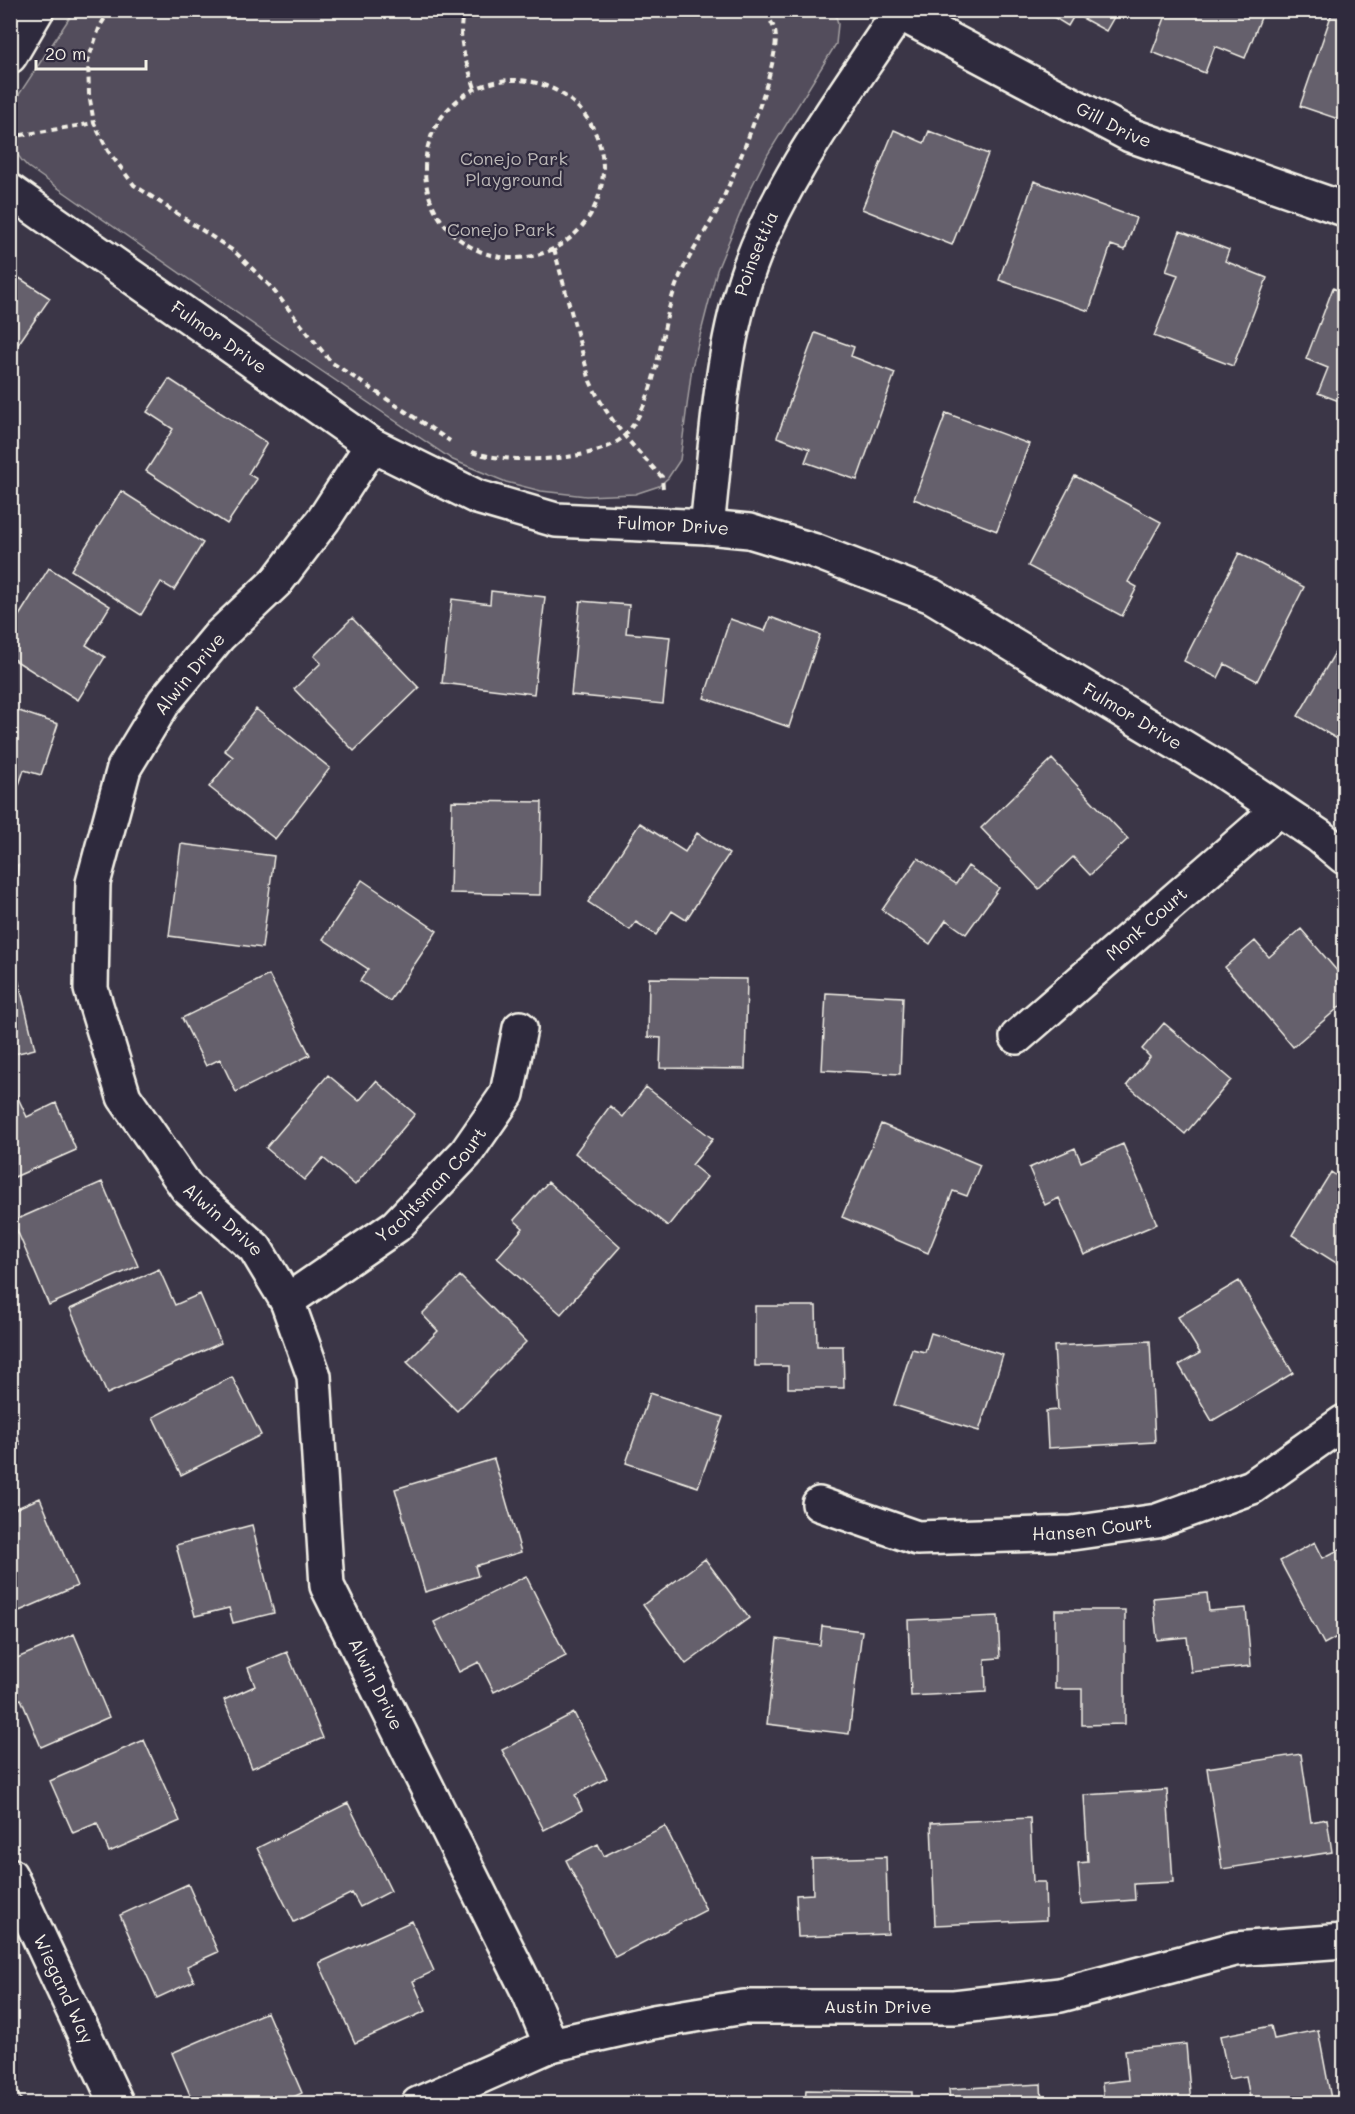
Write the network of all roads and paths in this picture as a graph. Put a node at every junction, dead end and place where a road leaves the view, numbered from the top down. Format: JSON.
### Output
{"nodes":[{"id":1,"x":37,"y":10,"type":"edge"},
{"id":2,"x":110,"y":10,"type":"edge"},
{"id":3,"x":464,"y":10,"type":"edge"},
{"id":4,"x":765,"y":10,"type":"edge"},
{"id":5,"x":896,"y":12,"type":"edge"},
{"id":6,"x":10,"y":56,"type":"edge"},
{"id":7,"x":476,"y":88,"type":"junction"},
{"id":8,"x":94,"y":123,"type":"junction"},
{"id":9,"x":10,"y":137,"type":"edge"},
{"id":10,"x":10,"y":191,"type":"edge"},
{"id":11,"x":1344,"y":209,"type":"edge"},
{"id":12,"x":554,"y":249,"type":"junction"},
{"id":13,"x":624,"y":436,"type":"junction"},
{"id":14,"x":453,"y":443,"type":"dead end"},
{"id":15,"x":372,"y":446,"type":"junction"},
{"id":16,"x":462,"y":449,"type":"dead end"},
{"id":17,"x":664,"y":525,"type":"junction"},
{"id":18,"x":706,"y":526,"type":"junction"},
{"id":19,"x":1278,"y":810,"type":"junction"},
{"id":20,"x":1344,"y":857,"type":"edge"},
{"id":21,"x":520,"y":1028,"type":"dead end"},
{"id":22,"x":1017,"y":1036,"type":"dead end"},
{"id":23,"x":287,"y":1301,"type":"junction"},
{"id":24,"x":1344,"y":1422,"type":"edge"},
{"id":25,"x":819,"y":1504,"type":"dead end"},
{"id":26,"x":10,"y":1875,"type":"edge"},
{"id":27,"x":1344,"y":1941,"type":"edge"},
{"id":28,"x":551,"y":2045,"type":"junction"},
{"id":29,"x":117,"y":2103,"type":"edge"},
{"id":30,"x":418,"y":2103,"type":"edge"}],
"edges":[{"from":1,"to":6,"type":"street"},
{"from":2,"to":8,"type":"path"},
{"from":3,"to":7,"type":"path"},
{"from":4,"to":13,"type":"path"},
{"from":5,"to":11,"type":"street","name":"Gill Drive"},
{"from":5,"to":18,"type":"street","name":"Poinsettia"},
{"from":7,"to":12,"type":"path"},
{"from":7,"to":12,"type":"path"},
{"from":8,"to":9,"type":"path"},
{"from":8,"to":14,"type":"path"},
{"from":10,"to":15,"type":"street","name":"Fulmor Drive"},
{"from":12,"to":13,"type":"path"},
{"from":13,"to":16,"type":"path"},
{"from":13,"to":17,"type":"path"},
{"from":15,"to":17,"type":"street","name":"Fulmor Drive"},
{"from":15,"to":23,"type":"street","name":"Alwin Drive"},
{"from":17,"to":18,"type":"street","name":"Fulmor Drive"},
{"from":18,"to":19,"type":"street","name":"Fulmor Drive"},
{"from":19,"to":20,"type":"street","name":"Fulmor Drive"},
{"from":19,"to":22,"type":"street","name":"Monk Court"},
{"from":21,"to":23,"type":"street","name":"Yachtsman Court"},
{"from":23,"to":28,"type":"street","name":"Alwin Drive"},
{"from":24,"to":25,"type":"street","name":"Hansen Court"},
{"from":26,"to":29,"type":"street","name":"Wiegand Way"},
{"from":27,"to":28,"type":"street","name":"Austin Drive"},
{"from":28,"to":30,"type":"street","name":"Austin Drive"}]}
